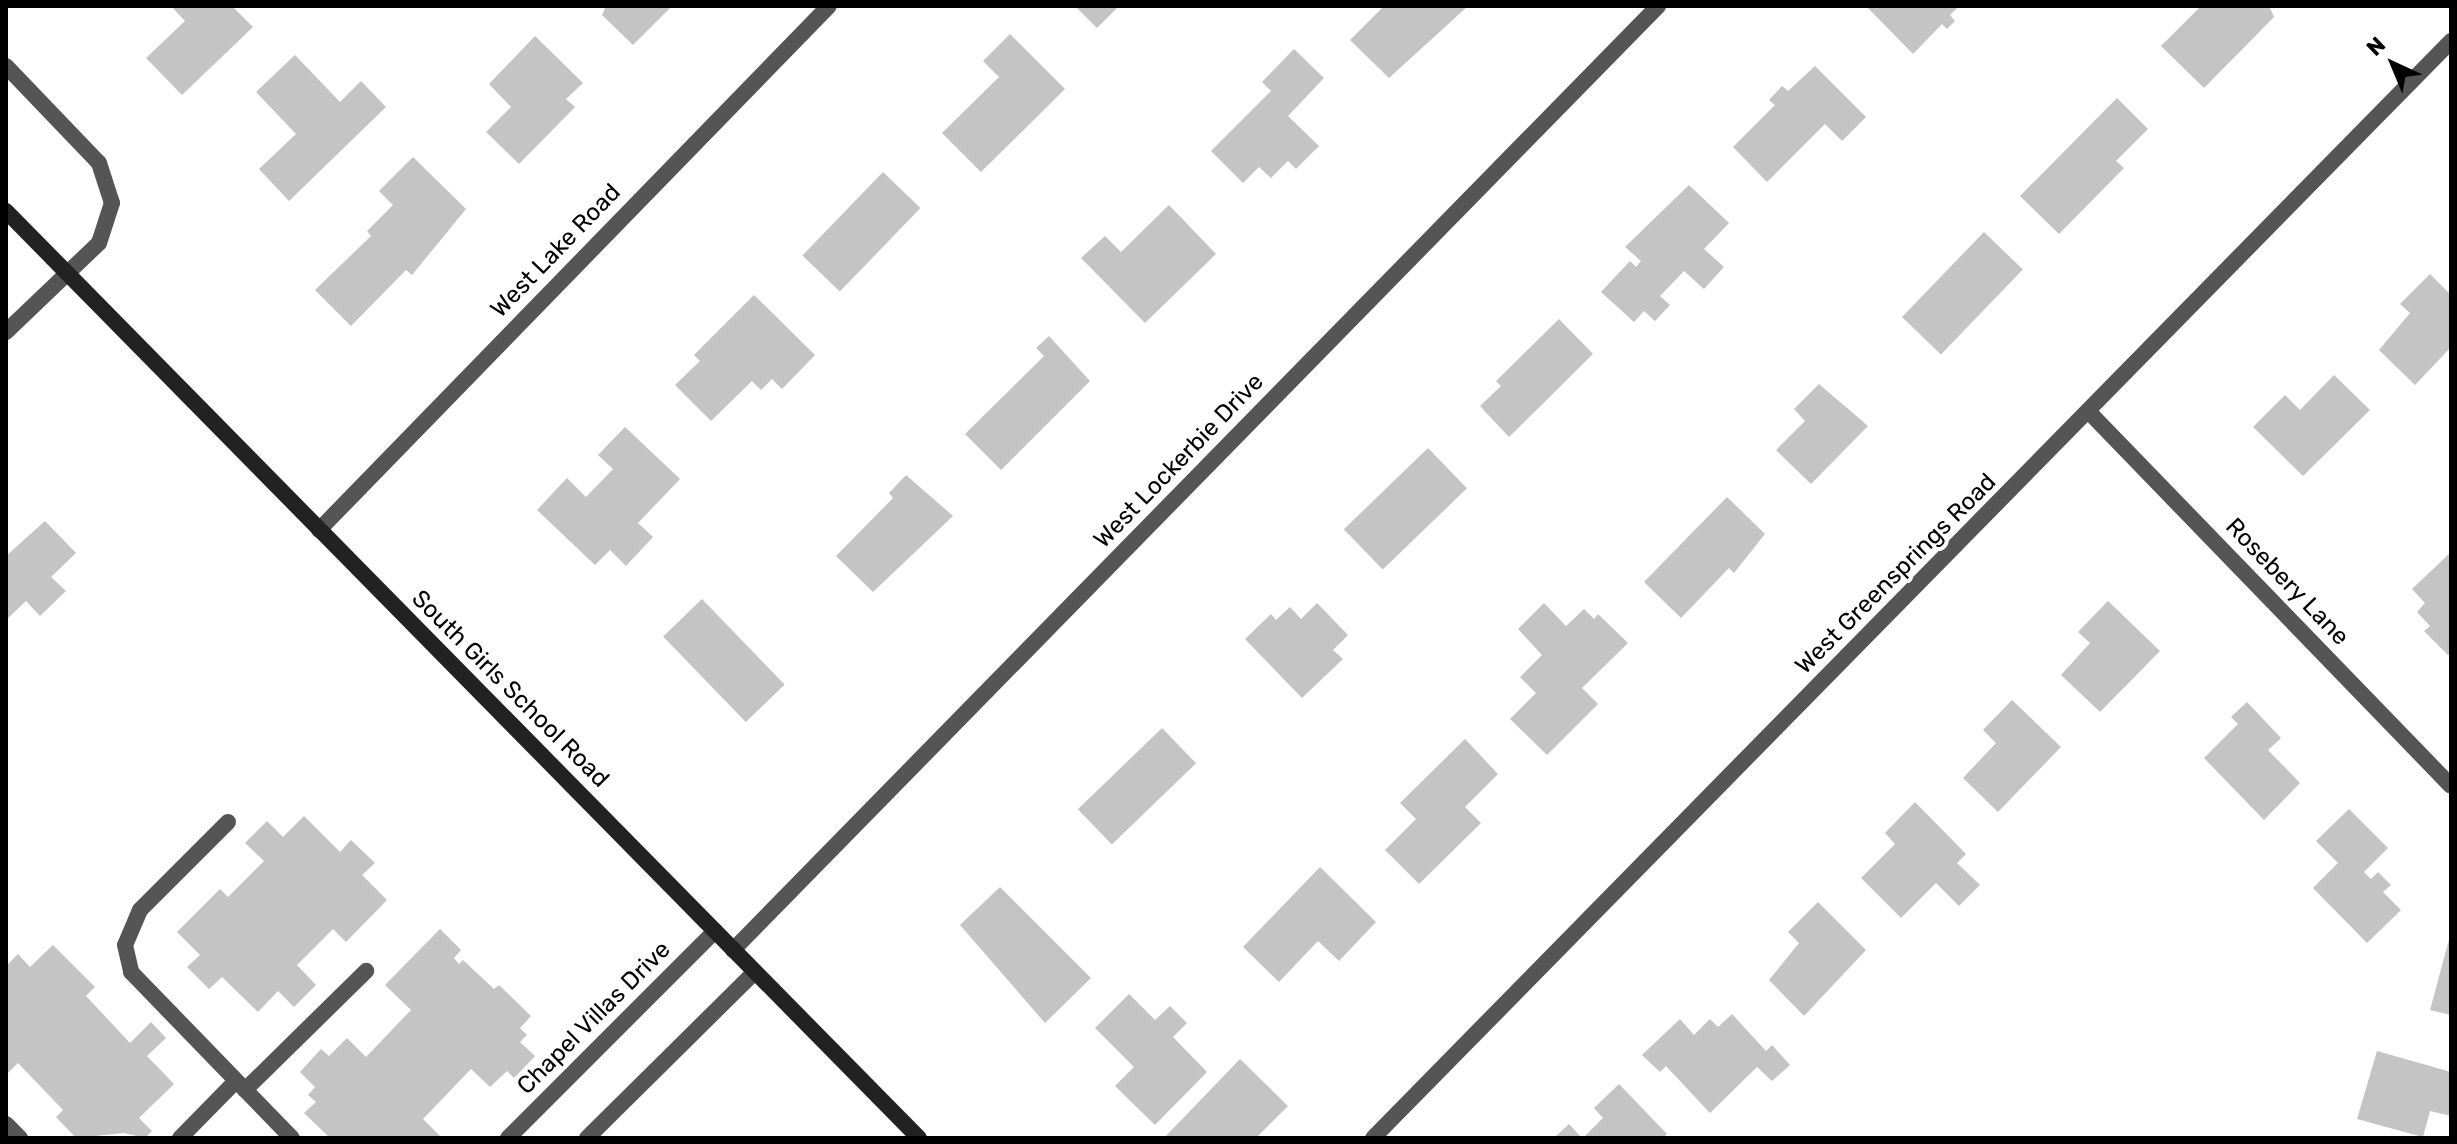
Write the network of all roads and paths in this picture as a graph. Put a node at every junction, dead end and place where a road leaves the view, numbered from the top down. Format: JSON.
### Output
{"nodes":[{"id":1,"x":829,"y":6,"type":"edge"},
{"id":2,"x":1658,"y":6,"type":"edge"},
{"id":3,"x":2451,"y":41,"type":"edge"},
{"id":4,"x":6,"y":66,"type":"edge"},
{"id":5,"x":6,"y":211,"type":"edge"},
{"id":6,"x":67,"y":274,"type":"junction"},
{"id":7,"x":6,"y":332,"type":"edge"},
{"id":8,"x":2089,"y":412,"type":"junction"},
{"id":9,"x":319,"y":530,"type":"junction"},
{"id":10,"x":2451,"y":786,"type":"edge"},
{"id":11,"x":228,"y":822,"type":"dead end"},
{"id":12,"x":715,"y":931,"type":"junction"},
{"id":13,"x":733,"y":950,"type":"junction"},
{"id":14,"x":366,"y":971,"type":"dead end"},
{"id":15,"x":755,"y":972,"type":"junction"},
{"id":16,"x":241,"y":1086,"type":"junction"},
{"id":17,"x":6,"y":1124,"type":"edge"},
{"id":18,"x":20,"y":1138,"type":"edge"},
{"id":19,"x":180,"y":1138,"type":"edge"},
{"id":20,"x":292,"y":1138,"type":"edge"},
{"id":21,"x":508,"y":1138,"type":"edge"},
{"id":22,"x":587,"y":1138,"type":"edge"},
{"id":23,"x":919,"y":1138,"type":"edge"},
{"id":24,"x":1373,"y":1138,"type":"edge"}],
"edges":[{"from":1,"to":9,"type":"street","name":"West Lake Road"},
{"from":2,"to":13,"type":"street","name":"West Lockerbie Drive"},
{"from":3,"to":8,"type":"street","name":"West Greensprings Road"},
{"from":4,"to":6,"type":"street"},
{"from":5,"to":6,"type":"main road","name":"South Girls School Road"},
{"from":6,"to":7,"type":"street"},
{"from":6,"to":9,"type":"main road","name":"South Girls School Road"},
{"from":8,"to":10,"type":"street","name":"Rosebery Lane"},
{"from":8,"to":24,"type":"street","name":"West Greensprings Road"},
{"from":9,"to":12,"type":"main road","name":"South Girls School Road"},
{"from":11,"to":16,"type":"street"},
{"from":12,"to":13,"type":"main road","name":"South Girls School Road"},
{"from":12,"to":21,"type":"street","name":"Chapel Villas Drive"},
{"from":13,"to":15,"type":"main road","name":"South Girls School Road"},
{"from":14,"to":16,"type":"street"},
{"from":15,"to":22,"type":"street"},
{"from":15,"to":23,"type":"main road","name":"South Girls School Road"},
{"from":16,"to":19,"type":"street"},
{"from":16,"to":20,"type":"street"},
{"from":17,"to":18,"type":"street"}]}
